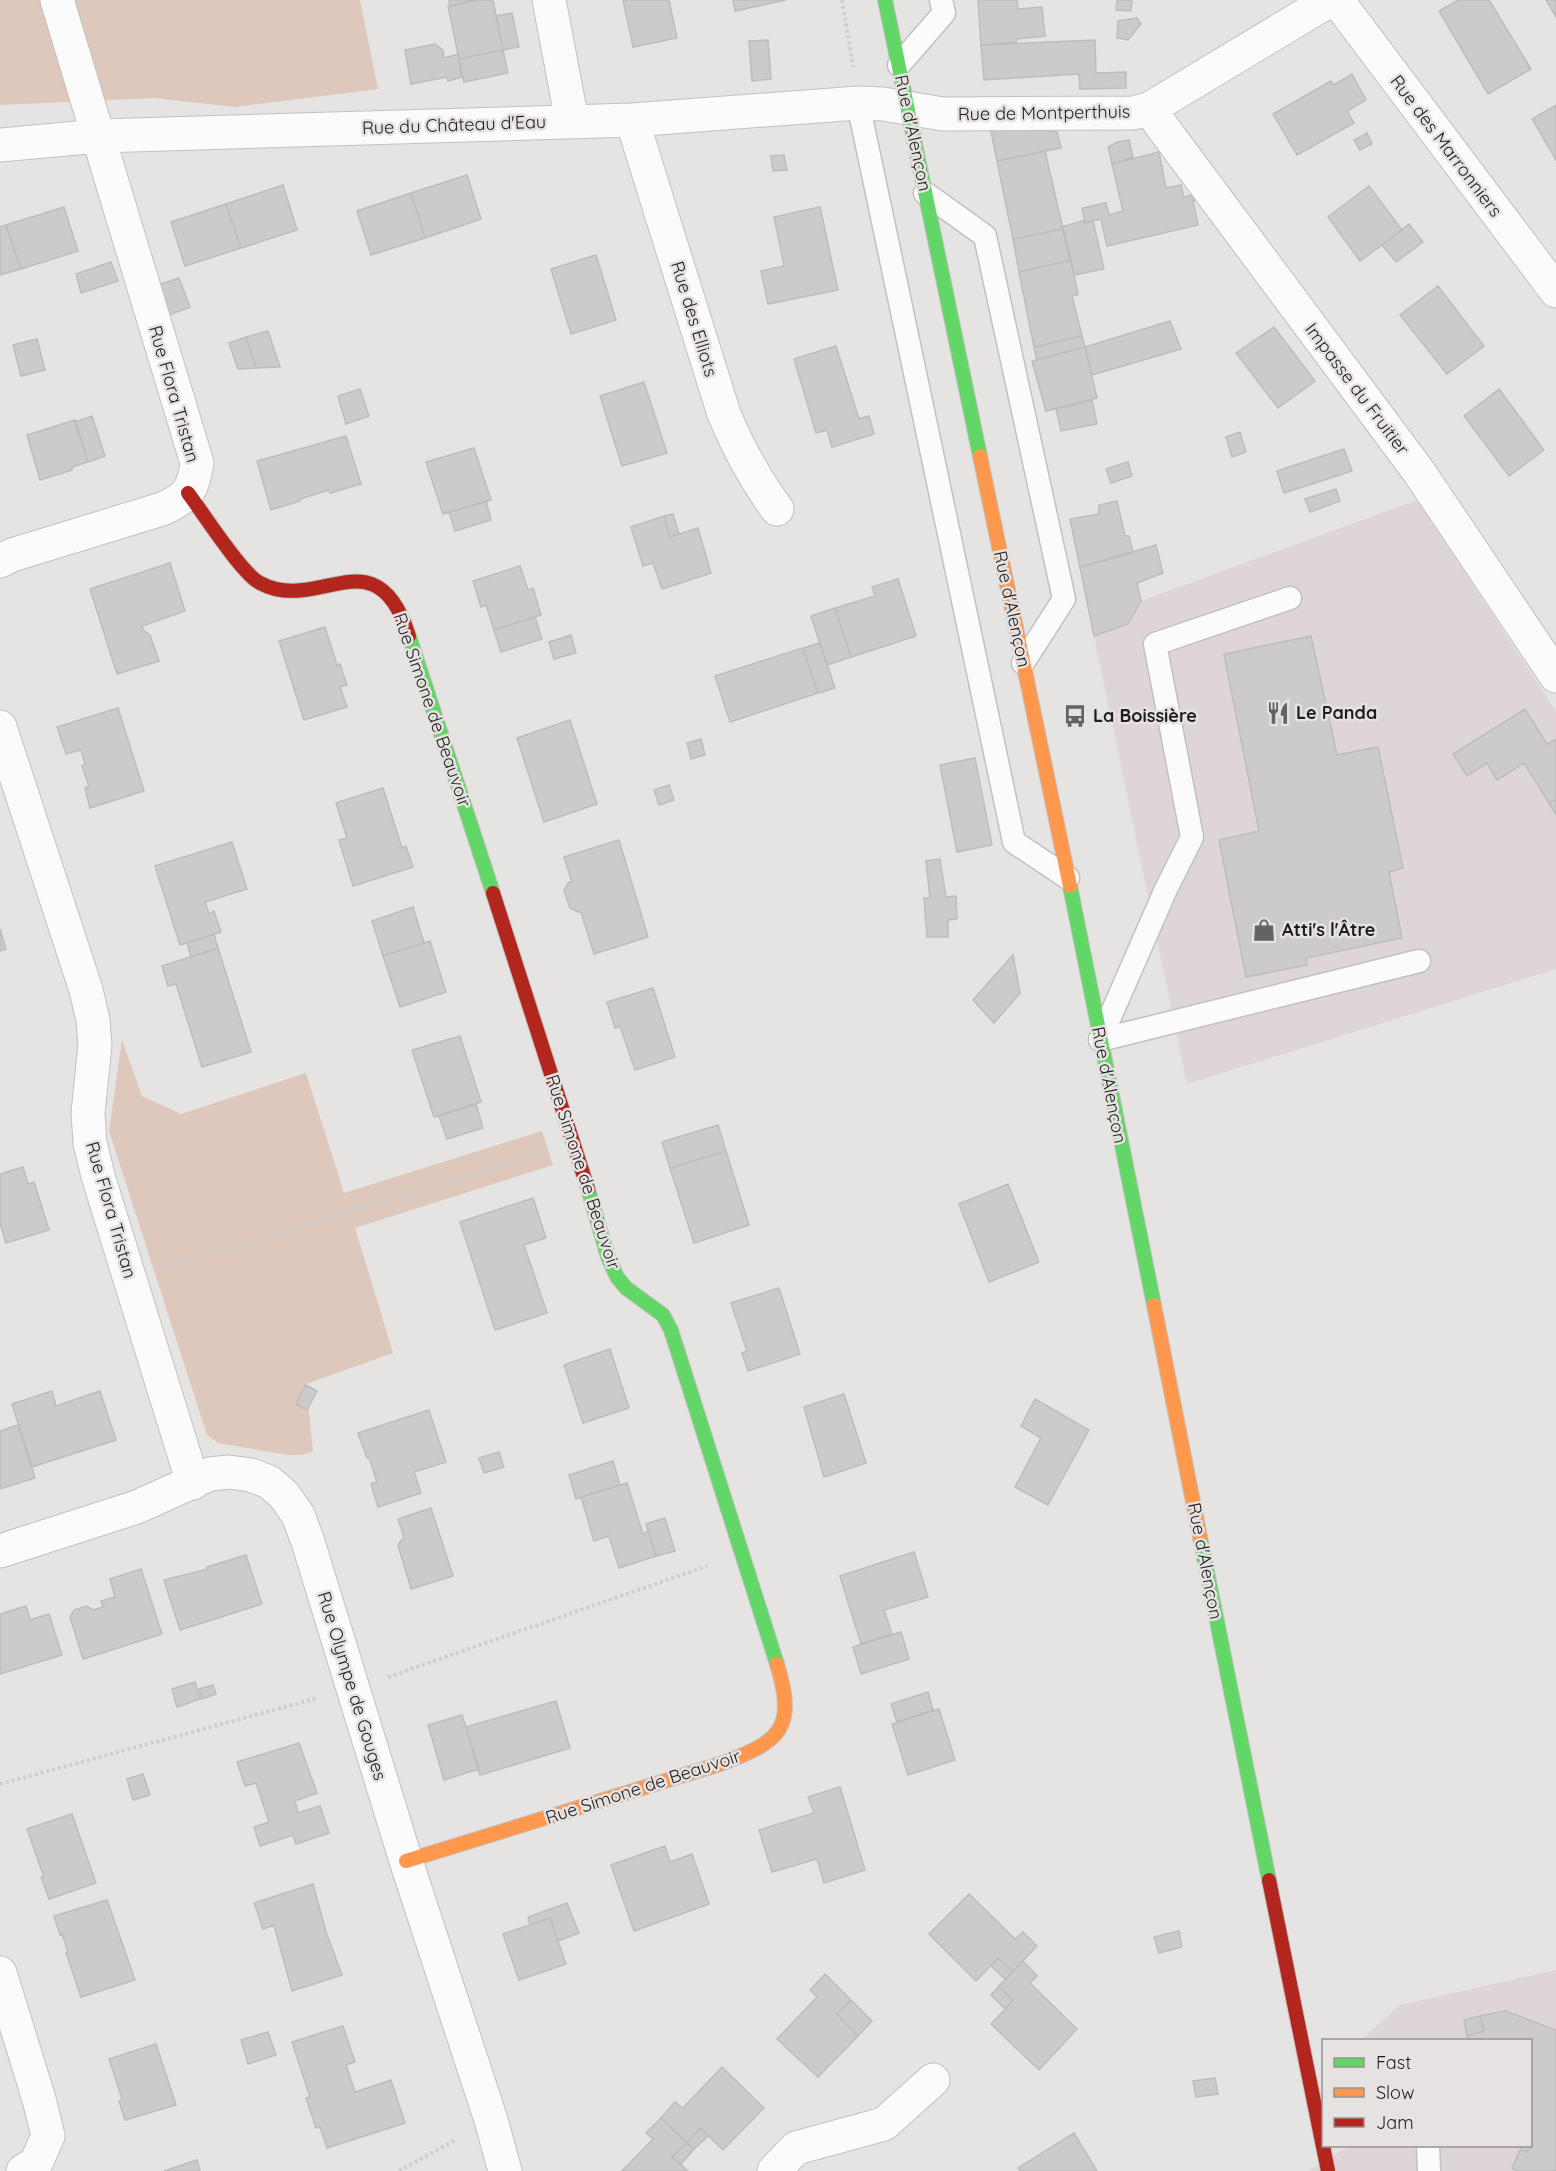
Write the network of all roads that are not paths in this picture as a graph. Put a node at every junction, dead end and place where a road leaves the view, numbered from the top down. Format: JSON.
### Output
{"nodes":[{"id":1,"x":57,"y":0,"type":"edge"},
{"id":2,"x":549,"y":0,"type":"edge"},
{"id":3,"x":885,"y":0,"type":"edge"},
{"id":4,"x":941,"y":0,"type":"edge"},
{"id":5,"x":1330,"y":0,"type":"edge"},
{"id":6,"x":1337,"y":0,"type":"edge"},
{"id":7,"x":899,"y":65,"type":"junction"},
{"id":8,"x":858,"y":103,"type":"junction"},
{"id":9,"x":908,"y":108,"type":"junction"},
{"id":10,"x":1149,"y":109,"type":"junction"},
{"id":11,"x":632,"y":120,"type":"junction"},
{"id":12,"x":572,"y":122,"type":"junction"},
{"id":13,"x":99,"y":136,"type":"junction"},
{"id":14,"x":0,"y":145,"type":"edge"},
{"id":15,"x":925,"y":193,"type":"junction"},
{"id":16,"x":1556,"y":291,"type":"edge"},
{"id":17,"x":188,"y":493,"type":"junction"},
{"id":18,"x":777,"y":509,"type":"dead end"},
{"id":19,"x":0,"y":561,"type":"edge"},
{"id":20,"x":1290,"y":598,"type":"dead end"},
{"id":21,"x":1023,"y":663,"type":"junction"},
{"id":22,"x":1556,"y":676,"type":"edge"},
{"id":23,"x":0,"y":727,"type":"edge"},
{"id":24,"x":1068,"y":878,"type":"junction"},
{"id":25,"x":1419,"y":960,"type":"dead end"},
{"id":26,"x":1100,"y":1040,"type":"junction"},
{"id":27,"x":193,"y":1483,"type":"junction"},
{"id":28,"x":0,"y":1551,"type":"edge"},
{"id":29,"x":406,"y":1861,"type":"junction"},
{"id":30,"x":0,"y":1973,"type":"edge"},
{"id":31,"x":1315,"y":2069,"type":"edge"},
{"id":32,"x":933,"y":2079,"type":"dead end"},
{"id":33,"x":1322,"y":2124,"type":"edge"},
{"id":34,"x":1325,"y":2147,"type":"edge"},
{"id":35,"x":1428,"y":2147,"type":"edge"},
{"id":36,"x":23,"y":2171,"type":"edge"},
{"id":37,"x":505,"y":2171,"type":"edge"},
{"id":38,"x":774,"y":2171,"type":"edge"},
{"id":39,"x":1328,"y":2171,"type":"edge"},
{"id":40,"x":1429,"y":2171,"type":"edge"}],
"edges":[{"from":1,"to":13,"type":"street","name":"Rue Flora Tristan"},
{"from":2,"to":12,"type":"street"},
{"from":3,"to":7,"type":"main road","name":"Rue d'Alençon"},
{"from":4,"to":7,"type":"lane"},
{"from":5,"to":10,"type":"street","name":"Rue de Montperthuis"},
{"from":6,"to":16,"type":"street","name":"Rue des Marronniers"},
{"from":7,"to":9,"type":"main road","name":"Rue d'Alençon"},
{"from":8,"to":9,"type":"street","name":"Rue du Château d'Eau"},
{"from":8,"to":11,"type":"street","name":"Rue du Château d'Eau"},
{"from":8,"to":24,"type":"lane"},
{"from":9,"to":10,"type":"street","name":"Rue de Montperthuis"},
{"from":9,"to":15,"type":"main road","name":"Rue d'Alençon"},
{"from":10,"to":22,"type":"street","name":"Impasse du Fruitier"},
{"from":11,"to":12,"type":"street","name":"Rue du Château d'Eau"},
{"from":11,"to":18,"type":"street","name":"Rue des Elliots"},
{"from":12,"to":13,"type":"street","name":"Rue du Château d'Eau"},
{"from":13,"to":14,"type":"street","name":"Rue du Château d'Eau"},
{"from":13,"to":17,"type":"street","name":"Rue Flora Tristan"},
{"from":15,"to":21,"type":"main road","name":"Rue d'Alençon"},
{"from":15,"to":21,"type":"lane"},
{"from":17,"to":19,"type":"street"},
{"from":17,"to":29,"type":"main road","name":"Rue Simone de Beauvoir"},
{"from":20,"to":26,"type":"lane"},
{"from":21,"to":24,"type":"main road","name":"Rue d'Alençon"},
{"from":23,"to":27,"type":"street","name":"Rue Flora Tristan"},
{"from":24,"to":26,"type":"main road","name":"Rue d'Alençon"},
{"from":25,"to":26,"type":"lane"},
{"from":26,"to":31,"type":"main road","name":"Rue d'Alençon"},
{"from":27,"to":28,"type":"street","name":"Rue Olympe de Gouges"},
{"from":27,"to":29,"type":"street","name":"Rue Olympe de Gouges"},
{"from":29,"to":37,"type":"street","name":"Rue Olympe de Gouges"},
{"from":30,"to":36,"type":"street"},
{"from":31,"to":33,"type":"main road","name":"Rue d'Alençon"},
{"from":32,"to":38,"type":"street"},
{"from":34,"to":39,"type":"main road","name":"Rue d'Alençon"},
{"from":35,"to":40,"type":"lane"}]}
